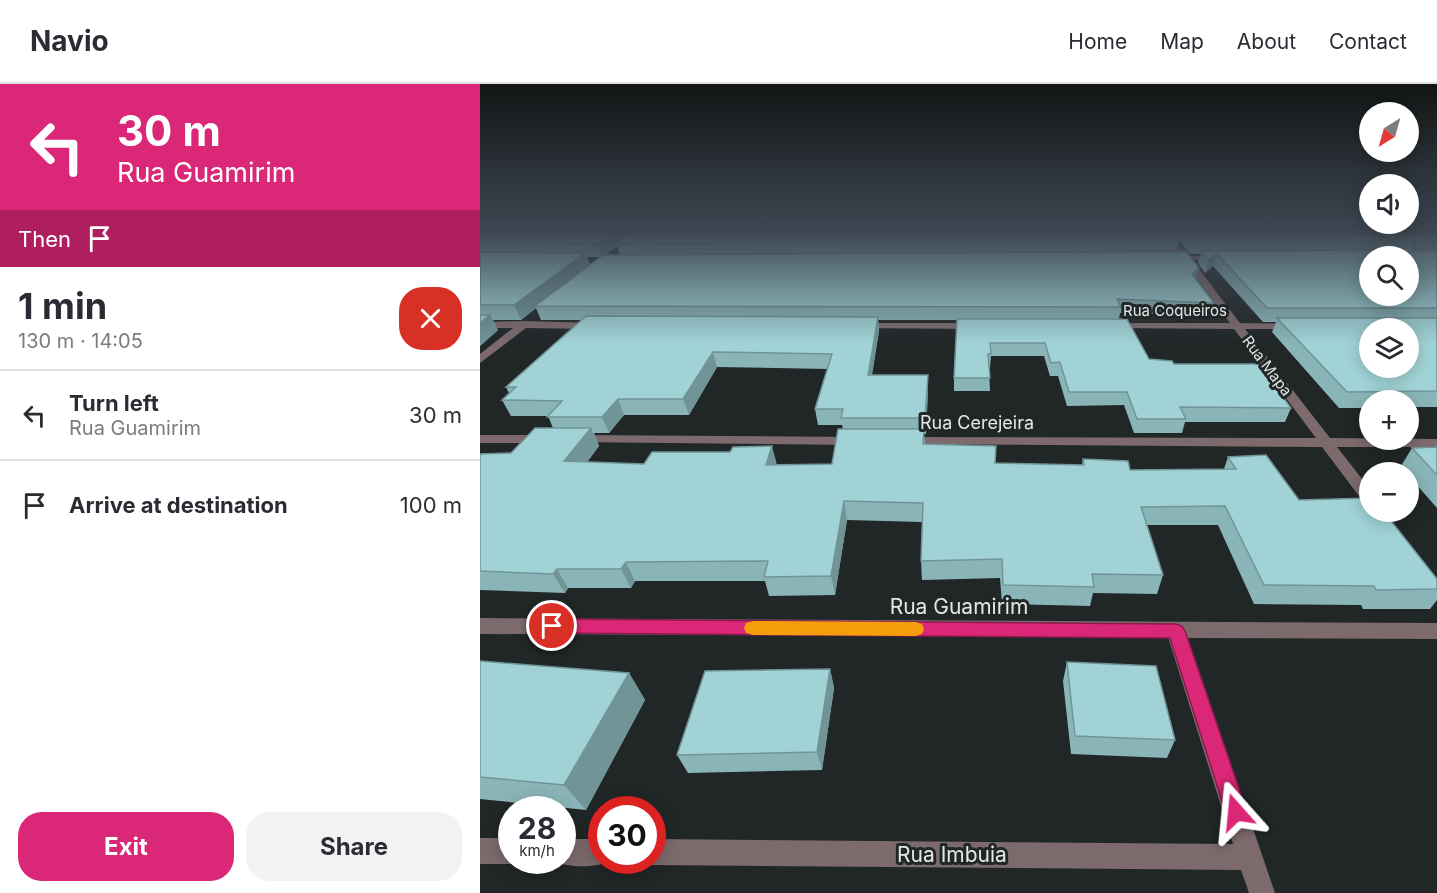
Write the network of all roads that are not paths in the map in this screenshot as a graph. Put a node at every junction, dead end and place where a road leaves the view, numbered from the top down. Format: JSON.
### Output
{"nodes":[{"id":1,"x":1193,"y":269,"type":"edge"},
{"id":2,"x":542,"y":311,"type":"edge"},
{"id":3,"x":480,"y":325,"type":"edge"},
{"id":4,"x":523,"y":326,"type":"junction"},
{"id":5,"x":603,"y":326,"type":"edge"},
{"id":6,"x":852,"y":326,"type":"edge"},
{"id":7,"x":993,"y":326,"type":"edge"},
{"id":8,"x":1099,"y":326,"type":"edge"},
{"id":9,"x":1237,"y":326,"type":"junction"},
{"id":10,"x":1308,"y":327,"type":"edge"},
{"id":11,"x":480,"y":360,"type":"edge"},
{"id":12,"x":480,"y":439,"type":"edge"},
{"id":13,"x":870,"y":441,"type":"edge"},
{"id":14,"x":894,"y":441,"type":"edge"},
{"id":15,"x":1325,"y":442,"type":"junction"},
{"id":16,"x":1437,"y":443,"type":"edge"},
{"id":17,"x":1359,"y":486,"type":"edge"},
{"id":18,"x":480,"y":626,"type":"edge"},
{"id":19,"x":1176,"y":631,"type":"junction"},
{"id":20,"x":1437,"y":631,"type":"edge"},
{"id":21,"x":480,"y":851,"type":"edge"},
{"id":22,"x":498,"y":851,"type":"edge"},
{"id":23,"x":666,"y":852,"type":"edge"},
{"id":24,"x":1251,"y":857,"type":"junction"},
{"id":25,"x":1262,"y":893,"type":"edge"}],
"edges":[{"from":1,"to":9,"type":"street","name":"Rua Mapa"},
{"from":2,"to":4,"type":"street"},
{"from":3,"to":4,"type":"street"},
{"from":4,"to":5,"type":"street"},
{"from":4,"to":11,"type":"street"},
{"from":6,"to":7,"type":"street"},
{"from":8,"to":9,"type":"street","name":"Rua Coqueiros"},
{"from":9,"to":10,"type":"street","name":"Rua Coqueiros"},
{"from":9,"to":15,"type":"street","name":"Rua Mapa"},
{"from":12,"to":13,"type":"street"},
{"from":14,"to":15,"type":"street","name":"Rua Cerejeira"},
{"from":15,"to":16,"type":"street","name":"Rua Cerejeira"},
{"from":15,"to":17,"type":"street","name":"Rua Mapa"},
{"from":18,"to":19,"type":"street","name":"Rua Guamirim"},
{"from":19,"to":20,"type":"street","name":"Rua Guamirim"},
{"from":19,"to":24,"type":"street"},
{"from":21,"to":22,"type":"street"},
{"from":23,"to":24,"type":"street","name":"Rua Imbuia"},
{"from":24,"to":25,"type":"street"}]}
